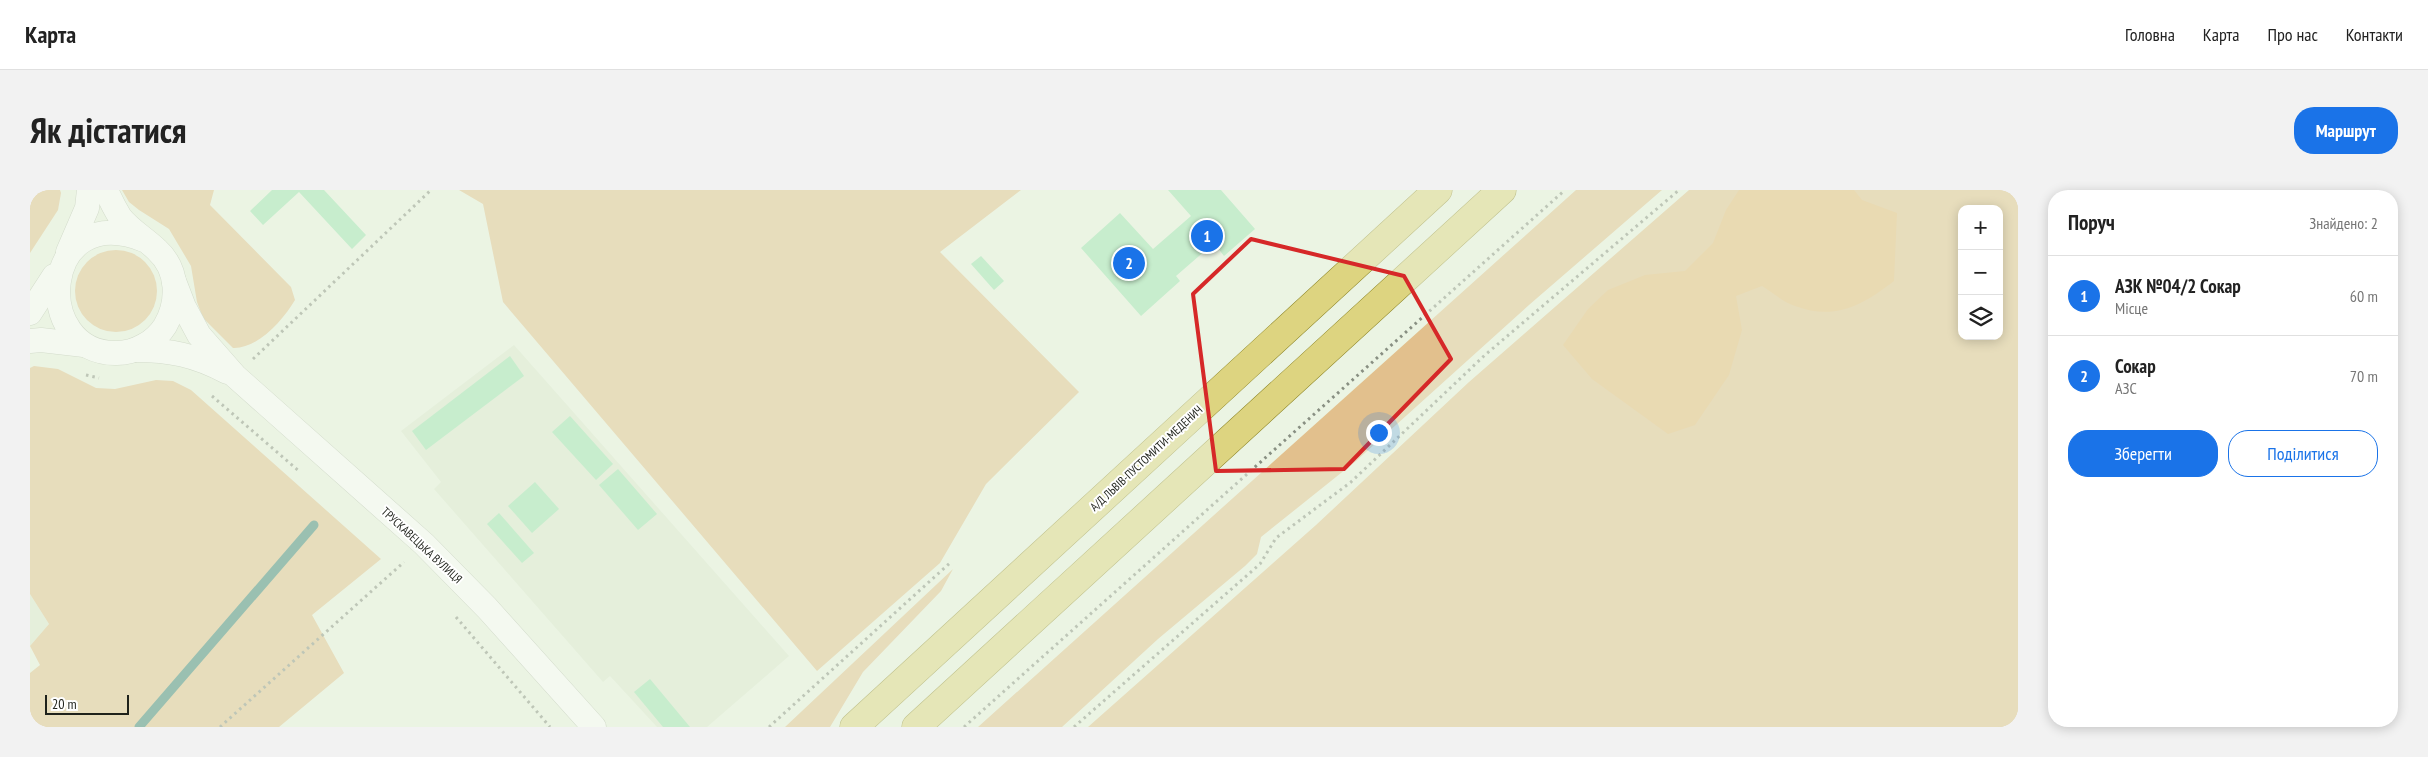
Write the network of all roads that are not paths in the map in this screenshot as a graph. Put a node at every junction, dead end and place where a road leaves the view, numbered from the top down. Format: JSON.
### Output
{"nodes":[{"id":1,"x":89,"y":190,"type":"edge"},
{"id":2,"x":106,"y":190,"type":"edge"},
{"id":3,"x":1438,"y":190,"type":"edge"},
{"id":4,"x":1502,"y":190,"type":"edge"},
{"id":5,"x":144,"y":240,"type":"junction"},
{"id":6,"x":62,"y":262,"type":"junction"},
{"id":7,"x":174,"y":281,"type":"junction"},
{"id":8,"x":30,"y":313,"type":"edge"},
{"id":9,"x":30,"y":341,"type":"edge"},
{"id":10,"x":84,"y":345,"type":"junction"},
{"id":11,"x":135,"y":350,"type":"junction"},
{"id":12,"x":235,"y":376,"type":"junction"},
{"id":13,"x":594,"y":727,"type":"edge"},
{"id":14,"x":854,"y":727,"type":"edge"},
{"id":15,"x":916,"y":727,"type":"edge"}],
"edges":[{"from":1,"to":6,"type":"street"},
{"from":2,"to":5,"type":"street"},
{"from":3,"to":14,"type":"main road","name":"А/Д ЛЬВІВ-ПУСТОМИТИ-МЕДЕНИЧ"},
{"from":4,"to":15,"type":"main road"},
{"from":5,"to":6,"type":"street"},
{"from":5,"to":7,"type":"street"},
{"from":6,"to":8,"type":"street"},
{"from":6,"to":10,"type":"street"},
{"from":7,"to":11,"type":"street"},
{"from":7,"to":12,"type":"street","name":"ТРУСКАВЕЦЬКА ВУЛИЦЯ"},
{"from":9,"to":10,"type":"street"},
{"from":10,"to":11,"type":"street"},
{"from":11,"to":12,"type":"street","name":"ТРУСКАВЕЦЬКА ВУЛИЦЯ"},
{"from":12,"to":13,"type":"street","name":"ТРУСКАВЕЦЬКА ВУЛИЦЯ"}]}
